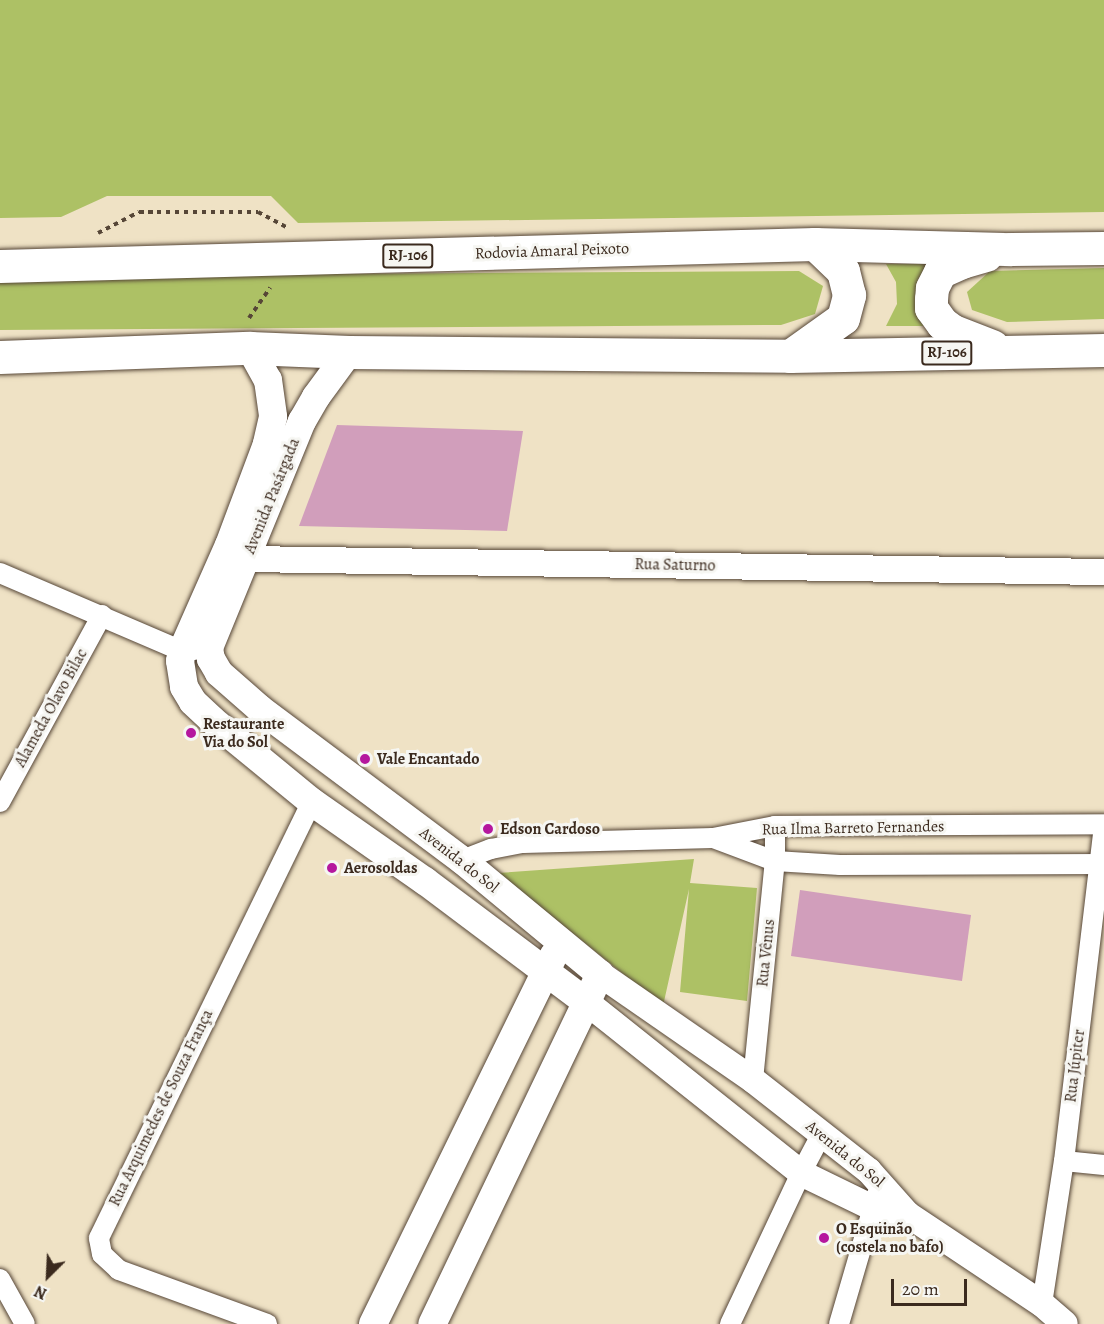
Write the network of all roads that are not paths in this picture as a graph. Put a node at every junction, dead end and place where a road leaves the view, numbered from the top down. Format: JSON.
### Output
{"nodes":[{"id":1,"x":815,"y":244,"type":"junction"},
{"id":2,"x":1104,"y":248,"type":"edge"},
{"id":3,"x":1011,"y":249,"type":"junction"},
{"id":4,"x":6,"y":262,"type":"edge"},
{"id":5,"x":239,"y":348,"type":"junction"},
{"id":6,"x":1104,"y":350,"type":"edge"},
{"id":7,"x":349,"y":352,"type":"junction"},
{"id":8,"x":1008,"y":352,"type":"junction"},
{"id":9,"x":790,"y":356,"type":"junction"},
{"id":10,"x":0,"y":357,"type":"edge"},
{"id":11,"x":247,"y":559,"type":"junction"},
{"id":12,"x":1104,"y":572,"type":"edge"},
{"id":13,"x":0,"y":573,"type":"edge"},
{"id":14,"x":102,"y":615,"type":"junction"},
{"id":15,"x":210,"y":648,"type":"junction"},
{"id":16,"x":182,"y":651,"type":"junction"},
{"id":17,"x":0,"y":802,"type":"edge"},
{"id":18,"x":312,"y":802,"type":"junction"},
{"id":19,"x":775,"y":826,"type":"junction"},
{"id":20,"x":1104,"y":826,"type":"edge"},
{"id":21,"x":713,"y":838,"type":"junction"},
{"id":22,"x":462,"y":860,"type":"junction"},
{"id":23,"x":775,"y":861,"type":"junction"},
{"id":24,"x":1102,"y":864,"type":"edge"},
{"id":25,"x":560,"y":941,"type":"junction"},
{"id":26,"x":546,"y":973,"type":"junction"},
{"id":27,"x":600,"y":974,"type":"junction"},
{"id":28,"x":585,"y":1001,"type":"junction"},
{"id":29,"x":753,"y":1080,"type":"junction"},
{"id":30,"x":821,"y":1135,"type":"junction"},
{"id":31,"x":1064,"y":1161,"type":"junction"},
{"id":32,"x":1104,"y":1165,"type":"edge"},
{"id":33,"x":801,"y":1173,"type":"junction"},
{"id":34,"x":882,"y":1183,"type":"junction"},
{"id":35,"x":871,"y":1207,"type":"junction"},
{"id":36,"x":907,"y":1214,"type":"junction"},
{"id":37,"x":0,"y":1279,"type":"edge"},
{"id":38,"x":1042,"y":1304,"type":"junction"},
{"id":39,"x":25,"y":1324,"type":"edge"},
{"id":40,"x":267,"y":1324,"type":"edge"},
{"id":41,"x":374,"y":1324,"type":"edge"},
{"id":42,"x":432,"y":1324,"type":"edge"},
{"id":43,"x":730,"y":1324,"type":"edge"},
{"id":44,"x":839,"y":1324,"type":"edge"},
{"id":45,"x":1065,"y":1324,"type":"edge"}],
"edges":[{"from":1,"to":3,"type":"highway","name":"Rodovia Amaral Peixoto","number":"RJ-106"},
{"from":1,"to":4,"type":"highway","name":"Rodovia Amaral Peixoto","number":"RJ-106"},
{"from":1,"to":9,"type":"highway"},
{"from":2,"to":3,"type":"highway","name":"Rodovia Amaral Peixoto","number":"RJ-106"},
{"from":3,"to":8,"type":"highway"},
{"from":5,"to":7,"type":"highway","number":"RJ-106"},
{"from":5,"to":10,"type":"highway","number":"RJ-106"},
{"from":5,"to":16,"type":"main road","name":"Avenida Pasárgada"},
{"from":6,"to":8,"type":"highway","number":"RJ-106"},
{"from":7,"to":9,"type":"highway","number":"RJ-106"},
{"from":7,"to":11,"type":"main road","name":"Avenida Pasárgada"},
{"from":8,"to":9,"type":"highway","number":"RJ-106"},
{"from":11,"to":12,"type":"street","name":"Rua Saturno"},
{"from":11,"to":15,"type":"main road","name":"Avenida Pasárgada"},
{"from":13,"to":14,"type":"street"},
{"from":14,"to":16,"type":"street"},
{"from":14,"to":17,"type":"street","name":"Alameda Olavo Bilac"},
{"from":15,"to":16,"type":"street"},
{"from":15,"to":22,"type":"main road","name":"Avenida do Sol"},
{"from":16,"to":18,"type":"main road","name":"Avenida do Sol"},
{"from":18,"to":26,"type":"main road","name":"Avenida do Sol"},
{"from":18,"to":40,"type":"street","name":"Rua Arquimedes de Souza França"},
{"from":19,"to":20,"type":"street","name":"Rua Ilma Barreto Fernandes"},
{"from":19,"to":21,"type":"street","name":"Rua Ilma Barreto Fernandes"},
{"from":19,"to":23,"type":"street","name":"Rua Vênus"},
{"from":20,"to":24,"type":"street","name":"Rua Júpiter"},
{"from":21,"to":22,"type":"street","name":"Rua Ilma Barreto Fernandes"},
{"from":21,"to":23,"type":"street","name":"Rua Ilma Barreto Fernandes"},
{"from":22,"to":25,"type":"main road","name":"Avenida do Sol"},
{"from":23,"to":24,"type":"street","name":"Rua Ilma Barreto Fernandes"},
{"from":23,"to":29,"type":"street","name":"Rua Vênus"},
{"from":24,"to":31,"type":"street","name":"Rua Júpiter"},
{"from":25,"to":26,"type":"main road"},
{"from":25,"to":27,"type":"main road","name":"Avenida do Sol"},
{"from":26,"to":28,"type":"main road","name":"Avenida do Sol"},
{"from":26,"to":41,"type":"main road"},
{"from":27,"to":28,"type":"main road"},
{"from":27,"to":29,"type":"street","name":"Avenida do Sol"},
{"from":28,"to":33,"type":"street","name":"Avenida do Sol"},
{"from":28,"to":42,"type":"main road"},
{"from":29,"to":30,"type":"street","name":"Avenida do Sol"},
{"from":30,"to":33,"type":"street"},
{"from":30,"to":34,"type":"street","name":"Avenida do Sol"},
{"from":31,"to":32,"type":"street"},
{"from":31,"to":38,"type":"street","name":"Rua Júpiter"},
{"from":33,"to":35,"type":"street","name":"Avenida do Sol"},
{"from":33,"to":43,"type":"street"},
{"from":34,"to":35,"type":"street"},
{"from":34,"to":36,"type":"street","name":"Avenida do Sol"},
{"from":35,"to":36,"type":"street","name":"Avenida do Sol"},
{"from":35,"to":44,"type":"street"},
{"from":36,"to":38,"type":"street"},
{"from":37,"to":39,"type":"street"},
{"from":38,"to":45,"type":"street"}]}
